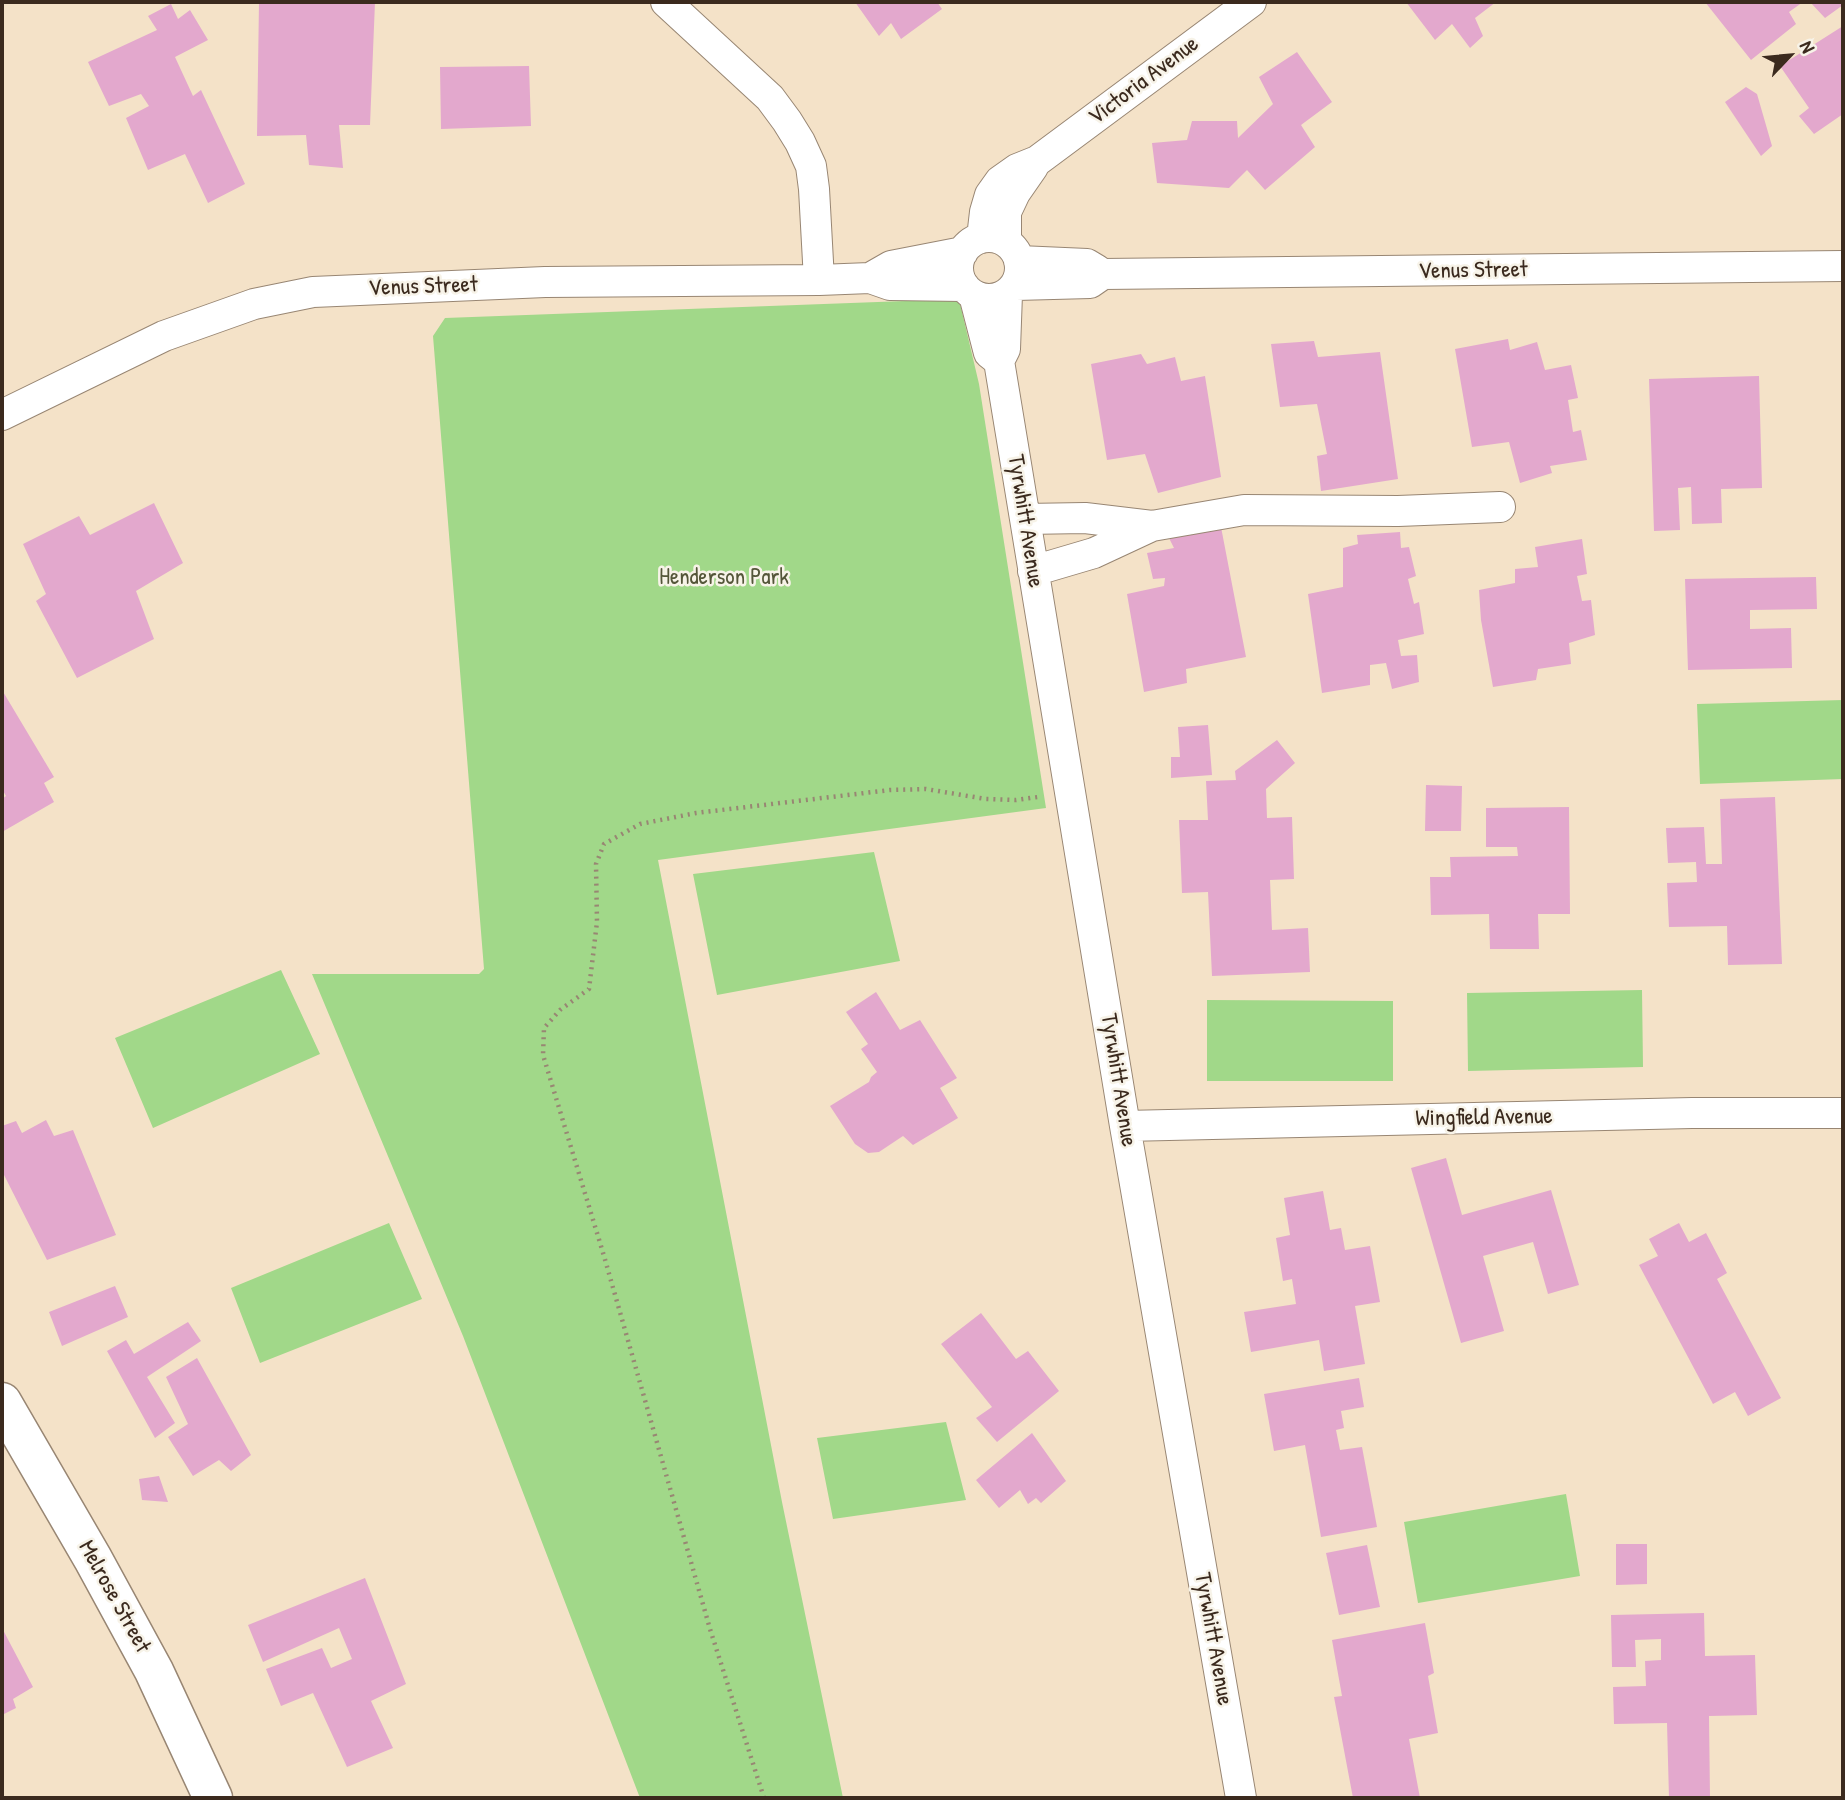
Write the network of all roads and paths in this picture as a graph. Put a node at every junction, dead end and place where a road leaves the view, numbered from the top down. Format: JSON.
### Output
{"nodes":[{"id":1,"x":666,"y":2,"type":"edge"},
{"id":2,"x":1251,"y":2,"type":"edge"},
{"id":3,"x":999,"y":262,"type":"junction"},
{"id":4,"x":1843,"y":266,"type":"edge"},
{"id":5,"x":870,"y":278,"type":"junction"},
{"id":6,"x":819,"y":281,"type":"junction"},
{"id":7,"x":969,"y":291,"type":"junction"},
{"id":8,"x":999,"y":361,"type":"junction"},
{"id":9,"x":2,"y":415,"type":"edge"},
{"id":10,"x":1500,"y":507,"type":"dead end"},
{"id":11,"x":1026,"y":519,"type":"junction"},
{"id":12,"x":1152,"y":526,"type":"junction"},
{"id":13,"x":1034,"y":570,"type":"junction"},
{"id":14,"x":1070,"y":794,"type":"junction"},
{"id":15,"x":1843,"y":1113,"type":"edge"},
{"id":16,"x":1125,"y":1126,"type":"junction"},
{"id":17,"x":2,"y":1402,"type":"edge"},
{"id":18,"x":213,"y":1798,"type":"edge"},
{"id":19,"x":764,"y":1798,"type":"edge"},
{"id":20,"x":1241,"y":1798,"type":"edge"}],
"edges":[{"from":1,"to":6,"type":"street"},
{"from":2,"to":3,"type":"street","name":"Victoria Avenue"},
{"from":3,"to":4,"type":"street","name":"Venus Street"},
{"from":3,"to":5,"type":"street","name":"Venus Street"},
{"from":3,"to":7,"type":"street","name":"Venus Street"},
{"from":3,"to":7,"type":"street","name":"Tyrwhitt Avenue"},
{"from":3,"to":8,"type":"street","name":"Tyrwhitt Avenue"},
{"from":5,"to":6,"type":"street","name":"Venus Street"},
{"from":5,"to":7,"type":"street","name":"Venus Street"},
{"from":6,"to":9,"type":"street","name":"Venus Street"},
{"from":7,"to":8,"type":"street","name":"Tyrwhitt Avenue"},
{"from":8,"to":11,"type":"street","name":"Tyrwhitt Avenue"},
{"from":10,"to":12,"type":"street"},
{"from":11,"to":12,"type":"street"},
{"from":11,"to":13,"type":"street","name":"Tyrwhitt Avenue"},
{"from":12,"to":13,"type":"street"},
{"from":13,"to":14,"type":"street","name":"Tyrwhitt Avenue"},
{"from":14,"to":16,"type":"street","name":"Tyrwhitt Avenue"},
{"from":14,"to":19,"type":"path"},
{"from":15,"to":16,"type":"street","name":"Wingfield Avenue"},
{"from":16,"to":20,"type":"street","name":"Tyrwhitt Avenue"},
{"from":17,"to":18,"type":"street","name":"Melrose Street"}]}
